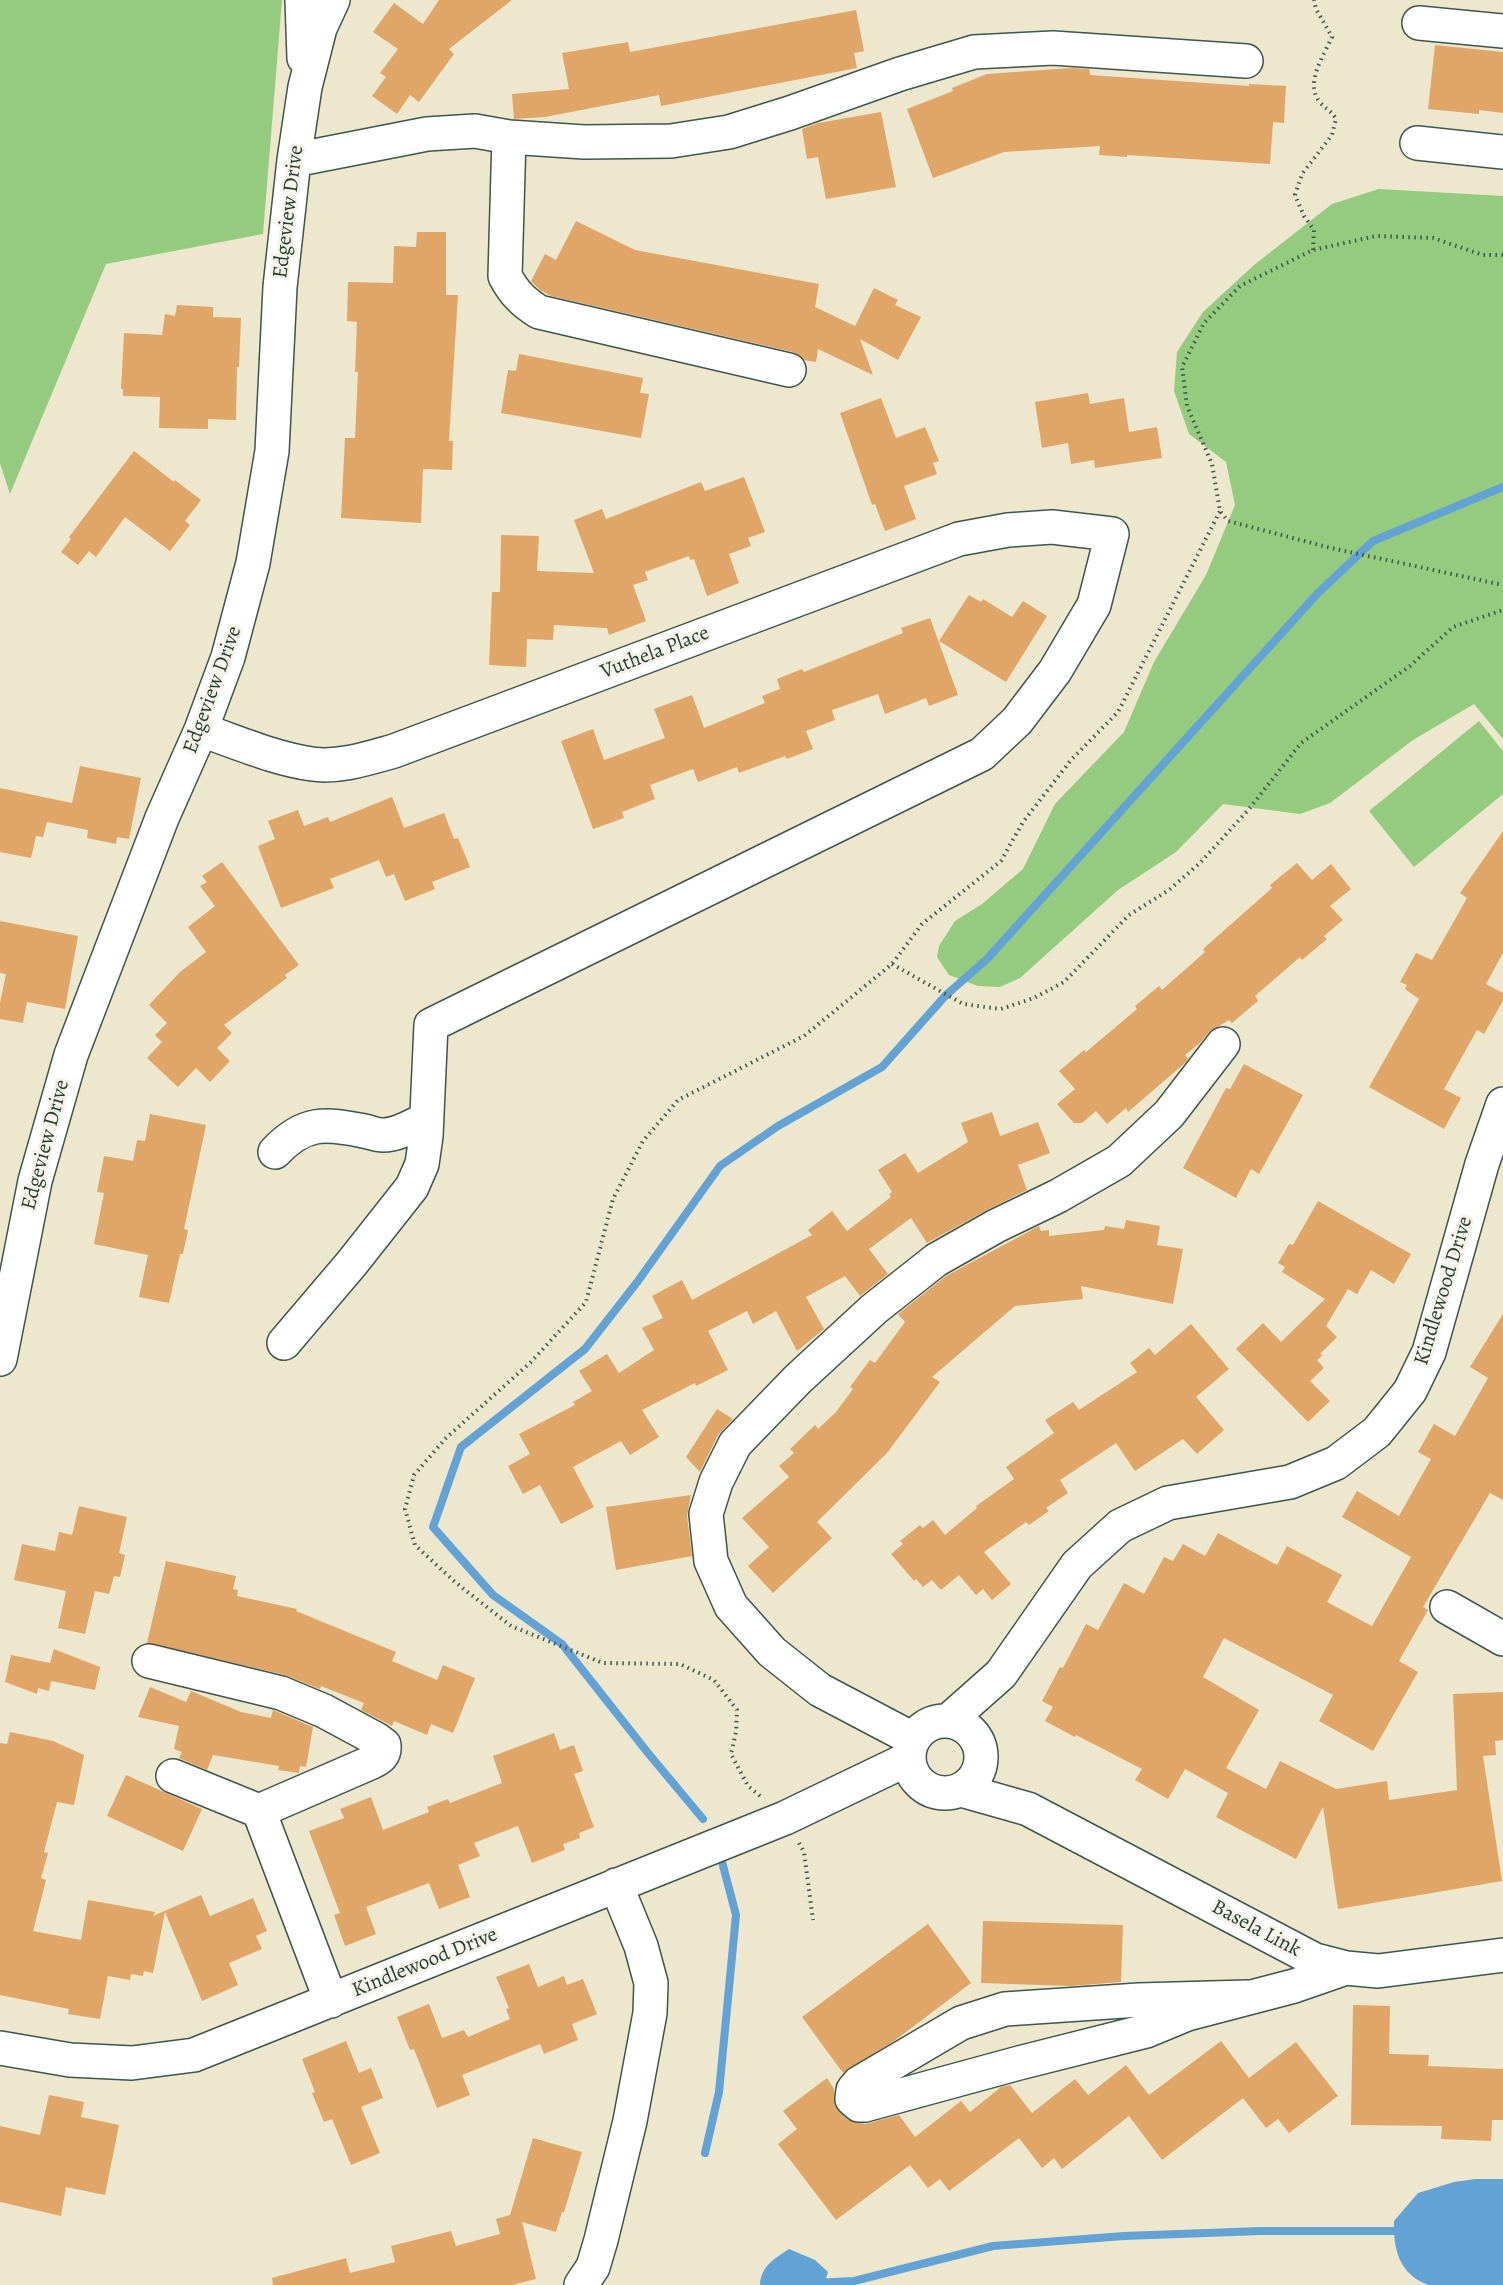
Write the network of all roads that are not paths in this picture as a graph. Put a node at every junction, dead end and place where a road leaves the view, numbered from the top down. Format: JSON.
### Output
{"nodes":[{"id":1,"x":302,"y":0,"type":"edge"},
{"id":2,"x":333,"y":0,"type":"edge"},
{"id":3,"x":1419,"y":23,"type":"dead end"},
{"id":4,"x":1503,"y":32,"type":"edge"},
{"id":5,"x":1246,"y":61,"type":"dead end"},
{"id":6,"x":305,"y":87,"type":"junction"},
{"id":7,"x":509,"y":136,"type":"junction"},
{"id":8,"x":1417,"y":143,"type":"dead end"},
{"id":9,"x":1503,"y":152,"type":"edge"},
{"id":10,"x":294,"y":160,"type":"junction"},
{"id":11,"x":789,"y":370,"type":"dead end"},
{"id":12,"x":201,"y":730,"type":"junction"},
{"id":13,"x":1223,"y":1044,"type":"dead end"},
{"id":14,"x":1503,"y":1104,"type":"edge"},
{"id":15,"x":426,"y":1119,"type":"junction"},
{"id":16,"x":275,"y":1152,"type":"dead end"},
{"id":17,"x":284,"y":1343,"type":"dead end"},
{"id":18,"x":0,"y":1359,"type":"edge"},
{"id":19,"x":1447,"y":1607,"type":"dead end"},
{"id":20,"x":1503,"y":1639,"type":"edge"},
{"id":21,"x":149,"y":1660,"type":"dead end"},
{"id":22,"x":1001,"y":1674,"type":"junction"},
{"id":23,"x":948,"y":1721,"type":"junction"},
{"id":24,"x":911,"y":1749,"type":"junction"},
{"id":25,"x":980,"y":1751,"type":"junction"},
{"id":26,"x":173,"y":1776,"type":"dead end"},
{"id":27,"x":946,"y":1790,"type":"junction"},
{"id":28,"x":836,"y":1794,"type":"junction"},
{"id":29,"x":1028,"y":1809,"type":"junction"},
{"id":30,"x":259,"y":1811,"type":"junction"},
{"id":31,"x":616,"y":1886,"type":"junction"},
{"id":32,"x":1503,"y":1955,"type":"edge"},
{"id":33,"x":1346,"y":1968,"type":"junction"},
{"id":34,"x":1247,"y":1997,"type":"junction"},
{"id":35,"x":331,"y":2001,"type":"junction"},
{"id":36,"x":0,"y":2048,"type":"edge"},
{"id":37,"x":582,"y":2285,"type":"edge"}],
"edges":[{"from":1,"to":6,"type":"street"},
{"from":2,"to":6,"type":"street","name":"Edgeview Drive"},
{"from":3,"to":4,"type":"street"},
{"from":5,"to":7,"type":"street"},
{"from":6,"to":10,"type":"street","name":"Edgeview Drive"},
{"from":7,"to":10,"type":"street"},
{"from":7,"to":11,"type":"street"},
{"from":8,"to":9,"type":"street"},
{"from":10,"to":12,"type":"street","name":"Edgeview Drive"},
{"from":12,"to":15,"type":"street","name":"Vuthela Place"},
{"from":12,"to":18,"type":"street","name":"Edgeview Drive"},
{"from":13,"to":24,"type":"street"},
{"from":14,"to":22,"type":"street","name":"Kindlewood Drive"},
{"from":15,"to":16,"type":"street"},
{"from":15,"to":17,"type":"street"},
{"from":19,"to":20,"type":"street"},
{"from":21,"to":30,"type":"street"},
{"from":22,"to":23,"type":"street","name":"Kindlewood Drive"},
{"from":22,"to":25,"type":"street","name":"Kindlewood Drive"},
{"from":23,"to":24,"type":"street"},
{"from":23,"to":25,"type":"street"},
{"from":24,"to":27,"type":"street"},
{"from":24,"to":28,"type":"street","name":"Kindlewood Drive"},
{"from":25,"to":27,"type":"street"},
{"from":25,"to":29,"type":"street","name":"Basela Link"},
{"from":26,"to":30,"type":"street"},
{"from":27,"to":28,"type":"street","name":"Kindlewood Drive"},
{"from":27,"to":29,"type":"street","name":"Basela Link"},
{"from":28,"to":31,"type":"street","name":"Kindlewood Drive"},
{"from":29,"to":33,"type":"street","name":"Basela Link"},
{"from":30,"to":35,"type":"street"},
{"from":31,"to":35,"type":"street","name":"Kindlewood Drive"},
{"from":31,"to":37,"type":"street"},
{"from":32,"to":33,"type":"street","name":"Basela Link"},
{"from":33,"to":34,"type":"street"},
{"from":34,"to":34,"type":"street"},
{"from":35,"to":36,"type":"street","name":"Kindlewood Drive"}]}
